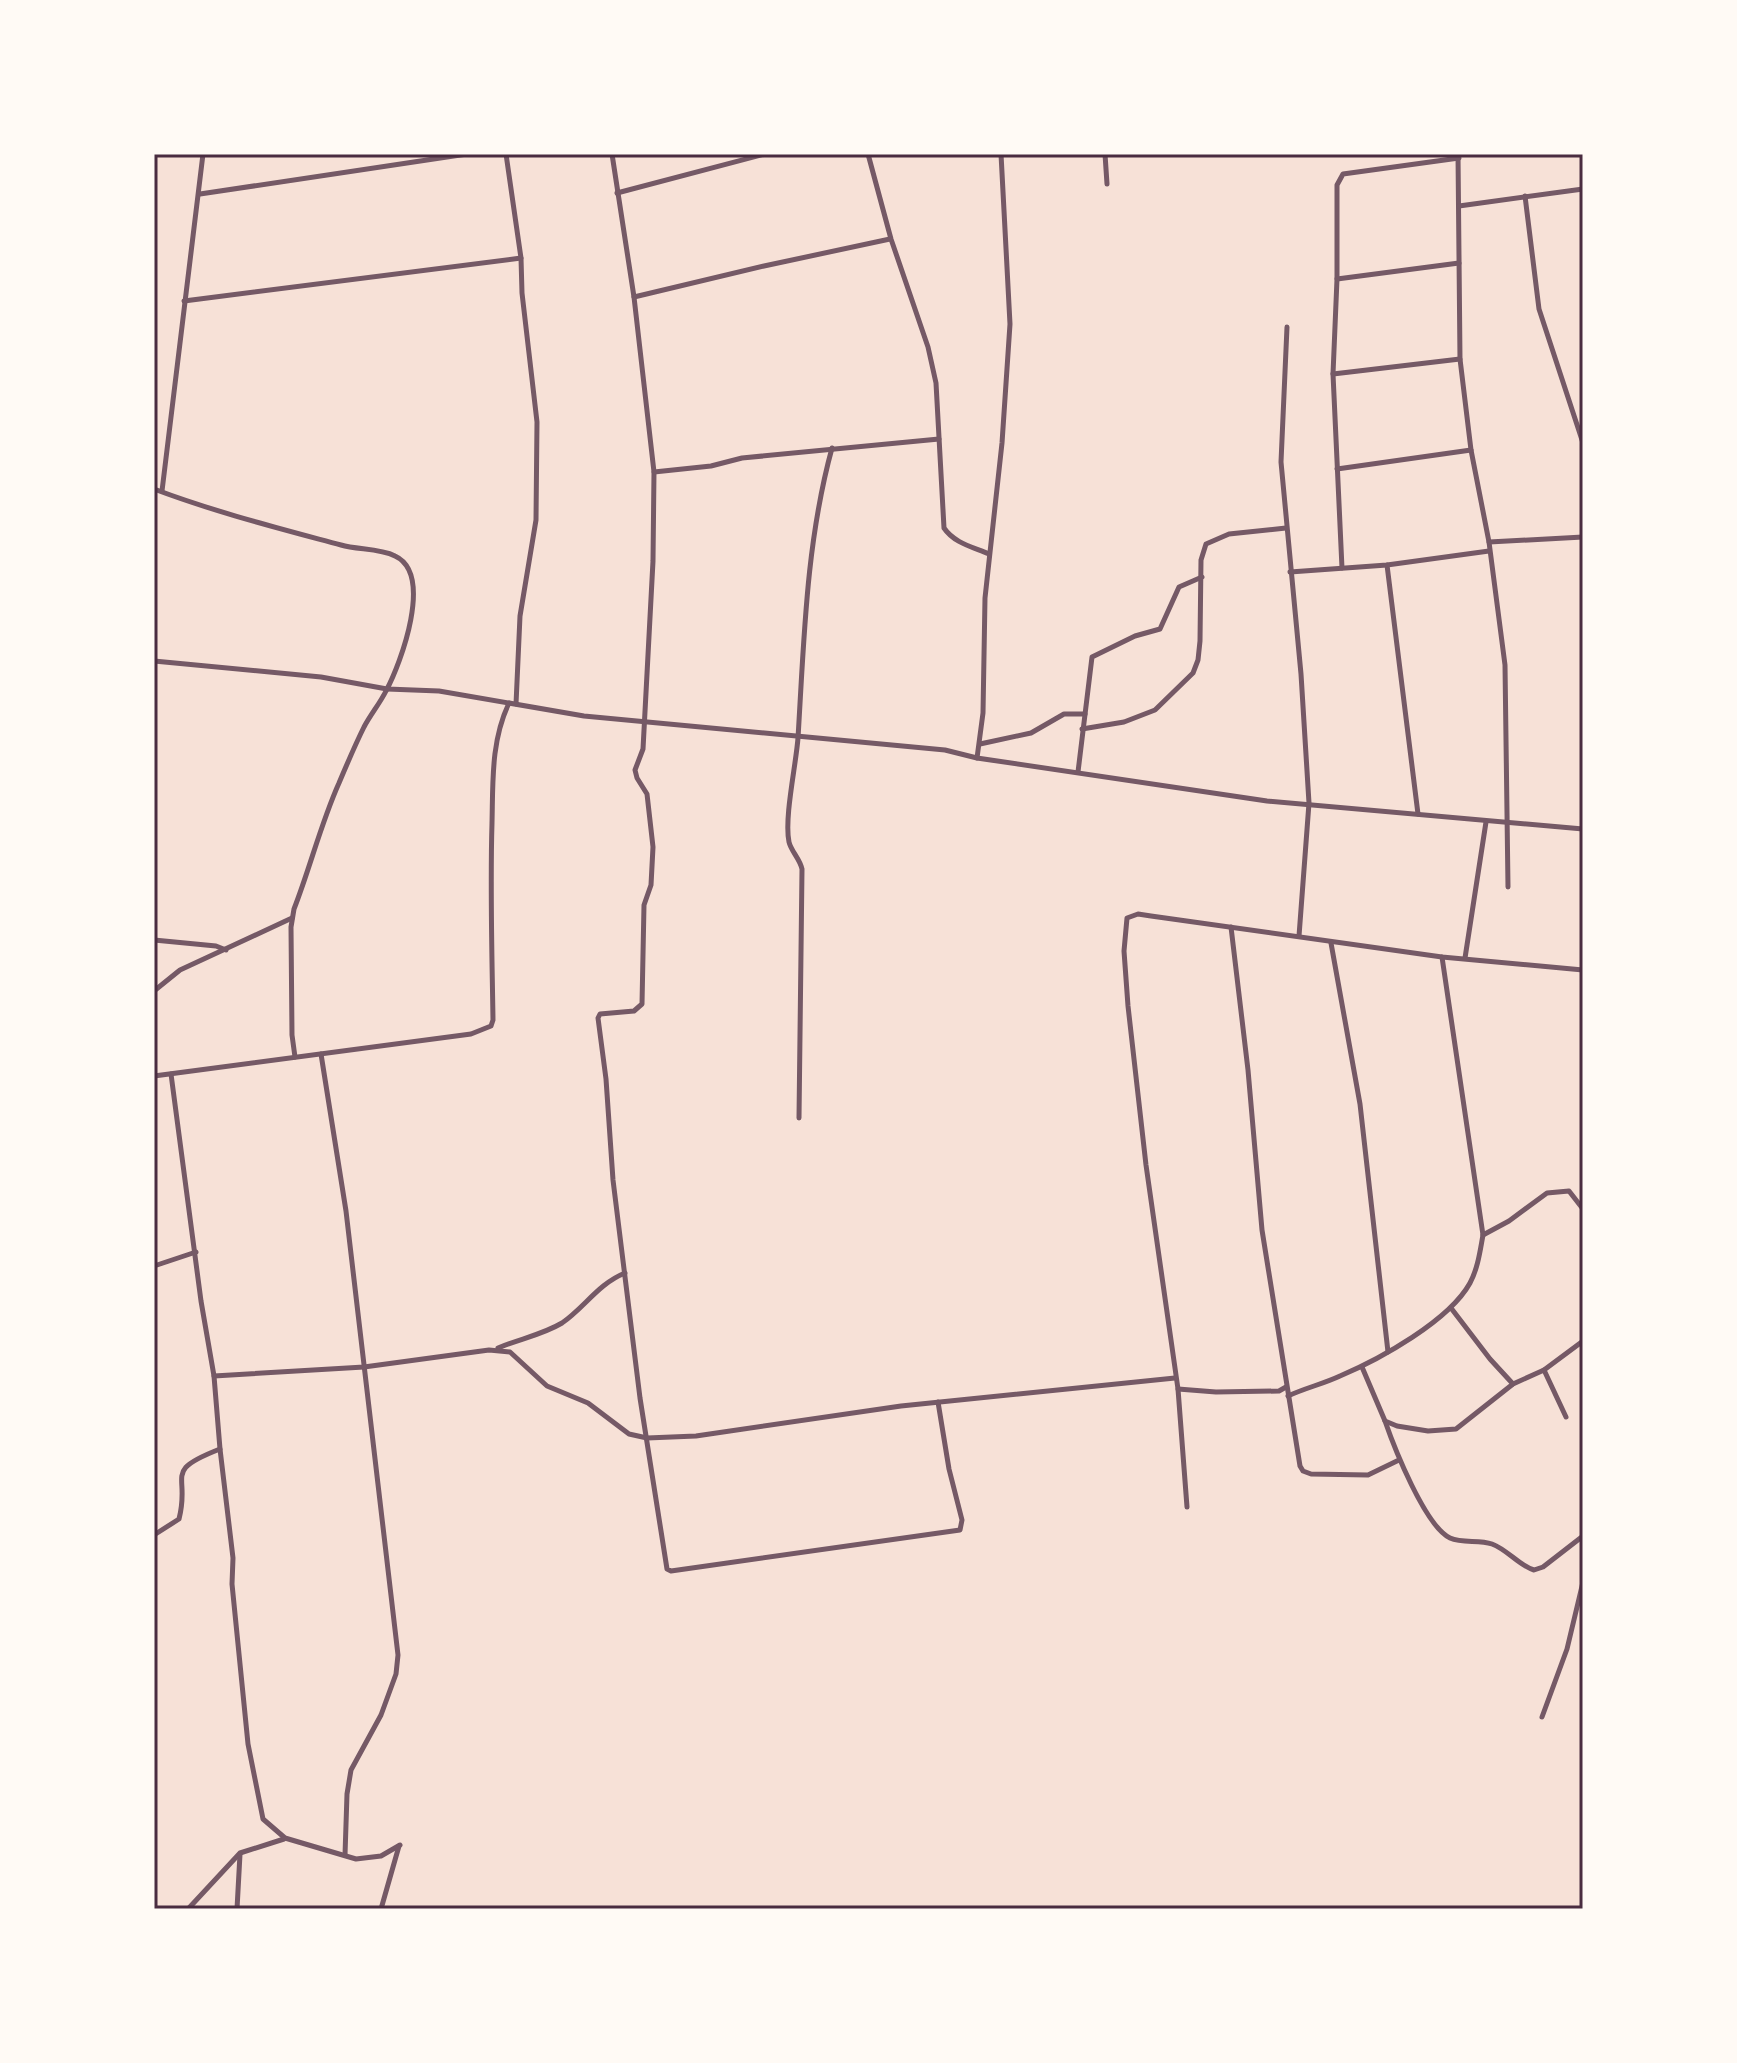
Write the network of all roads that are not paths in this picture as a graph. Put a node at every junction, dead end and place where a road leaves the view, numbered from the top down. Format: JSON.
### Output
{"nodes":[{"id":1,"x":203,"y":154,"type":"edge"},
{"id":2,"x":467,"y":154,"type":"edge"},
{"id":3,"x":506,"y":154,"type":"edge"},
{"id":4,"x":612,"y":154,"type":"edge"},
{"id":5,"x":765,"y":154,"type":"edge"},
{"id":6,"x":868,"y":154,"type":"edge"},
{"id":7,"x":1001,"y":154,"type":"edge"},
{"id":8,"x":1105,"y":154,"type":"edge"},
{"id":9,"x":1458,"y":156,"type":"edge"},
{"id":10,"x":1107,"y":184,"type":"dead end"},
{"id":11,"x":1583,"y":189,"type":"edge"},
{"id":12,"x":617,"y":193,"type":"junction"},
{"id":13,"x":200,"y":194,"type":"junction"},
{"id":14,"x":1525,"y":196,"type":"junction"},
{"id":15,"x":1459,"y":206,"type":"junction"},
{"id":16,"x":891,"y":239,"type":"junction"},
{"id":17,"x":521,"y":258,"type":"junction"},
{"id":18,"x":1459,"y":263,"type":"junction"},
{"id":19,"x":1337,"y":279,"type":"junction"},
{"id":20,"x":634,"y":297,"type":"junction"},
{"id":21,"x":184,"y":301,"type":"junction"},
{"id":22,"x":1287,"y":327,"type":"dead end"},
{"id":23,"x":1460,"y":359,"type":"junction"},
{"id":24,"x":1333,"y":374,"type":"junction"},
{"id":25,"x":939,"y":439,"type":"junction"},
{"id":26,"x":1583,"y":443,"type":"edge"},
{"id":27,"x":832,"y":448,"type":"junction"},
{"id":28,"x":1471,"y":450,"type":"junction"},
{"id":29,"x":1337,"y":469,"type":"junction"},
{"id":30,"x":654,"y":472,"type":"junction"},
{"id":31,"x":154,"y":489,"type":"edge"},
{"id":32,"x":162,"y":491,"type":"junction"},
{"id":33,"x":1286,"y":528,"type":"junction"},
{"id":34,"x":1583,"y":537,"type":"edge"},
{"id":35,"x":1489,"y":542,"type":"junction"},
{"id":36,"x":1489,"y":551,"type":"junction"},
{"id":37,"x":989,"y":554,"type":"junction"},
{"id":38,"x":1387,"y":565,"type":"junction"},
{"id":39,"x":1342,"y":568,"type":"junction"},
{"id":40,"x":1290,"y":572,"type":"junction"},
{"id":41,"x":1202,"y":577,"type":"junction"},
{"id":42,"x":154,"y":661,"type":"edge"},
{"id":43,"x":387,"y":689,"type":"junction"},
{"id":44,"x":513,"y":703,"type":"junction"},
{"id":45,"x":1085,"y":714,"type":"junction"},
{"id":46,"x":643,"y":722,"type":"junction"},
{"id":47,"x":1082,"y":729,"type":"junction"},
{"id":48,"x":798,"y":738,"type":"junction"},
{"id":49,"x":980,"y":744,"type":"junction"},
{"id":50,"x":977,"y":758,"type":"junction"},
{"id":51,"x":1078,"y":772,"type":"junction"},
{"id":52,"x":1309,"y":803,"type":"junction"},
{"id":53,"x":1418,"y":814,"type":"junction"},
{"id":54,"x":1486,"y":822,"type":"junction"},
{"id":55,"x":1509,"y":824,"type":"junction"},
{"id":56,"x":1583,"y":829,"type":"edge"},
{"id":57,"x":1508,"y":887,"type":"dead end"},
{"id":58,"x":292,"y":918,"type":"junction"},
{"id":59,"x":1231,"y":927,"type":"junction"},
{"id":60,"x":1299,"y":936,"type":"junction"},
{"id":61,"x":154,"y":940,"type":"edge"},
{"id":62,"x":1331,"y":943,"type":"junction"},
{"id":63,"x":226,"y":950,"type":"junction"},
{"id":64,"x":1442,"y":957,"type":"junction"},
{"id":65,"x":1465,"y":958,"type":"junction"},
{"id":66,"x":1583,"y":970,"type":"edge"},
{"id":67,"x":154,"y":991,"type":"edge"},
{"id":68,"x":321,"y":1054,"type":"junction"},
{"id":69,"x":295,"y":1057,"type":"junction"},
{"id":70,"x":171,"y":1074,"type":"junction"},
{"id":71,"x":154,"y":1076,"type":"edge"},
{"id":72,"x":799,"y":1118,"type":"dead end"},
{"id":73,"x":1583,"y":1209,"type":"edge"},
{"id":74,"x":1483,"y":1235,"type":"junction"},
{"id":75,"x":196,"y":1252,"type":"junction"},
{"id":76,"x":154,"y":1266,"type":"edge"},
{"id":77,"x":625,"y":1273,"type":"junction"},
{"id":78,"x":1451,"y":1308,"type":"junction"},
{"id":79,"x":1583,"y":1341,"type":"edge"},
{"id":80,"x":493,"y":1350,"type":"junction"},
{"id":81,"x":1388,"y":1352,"type":"junction"},
{"id":82,"x":364,"y":1367,"type":"junction"},
{"id":83,"x":1362,"y":1367,"type":"junction"},
{"id":84,"x":1544,"y":1370,"type":"junction"},
{"id":85,"x":214,"y":1376,"type":"junction"},
{"id":86,"x":1175,"y":1378,"type":"junction"},
{"id":87,"x":1513,"y":1384,"type":"junction"},
{"id":88,"x":1286,"y":1387,"type":"junction"},
{"id":89,"x":1178,"y":1389,"type":"junction"},
{"id":90,"x":1288,"y":1396,"type":"junction"},
{"id":91,"x":938,"y":1402,"type":"junction"},
{"id":92,"x":1566,"y":1417,"type":"dead end"},
{"id":93,"x":1385,"y":1421,"type":"junction"},
{"id":94,"x":647,"y":1438,"type":"junction"},
{"id":95,"x":220,"y":1449,"type":"junction"},
{"id":96,"x":1399,"y":1460,"type":"junction"},
{"id":97,"x":1187,"y":1507,"type":"dead end"},
{"id":98,"x":154,"y":1535,"type":"edge"},
{"id":99,"x":1583,"y":1536,"type":"edge"},
{"id":100,"x":1583,"y":1582,"type":"edge"},
{"id":101,"x":1542,"y":1717,"type":"dead end"},
{"id":102,"x":285,"y":1838,"type":"junction"},
{"id":103,"x":240,"y":1853,"type":"junction"},
{"id":104,"x":345,"y":1855,"type":"junction"},
{"id":105,"x":188,"y":1909,"type":"edge"},
{"id":106,"x":237,"y":1909,"type":"edge"},
{"id":107,"x":381,"y":1909,"type":"edge"}],
"edges":[{"from":1,"to":13,"type":"street"},
{"from":2,"to":13,"type":"street"},
{"from":3,"to":17,"type":"street"},
{"from":4,"to":12,"type":"street"},
{"from":5,"to":12,"type":"street"},
{"from":6,"to":16,"type":"street"},
{"from":7,"to":37,"type":"street"},
{"from":8,"to":10,"type":"street"},
{"from":9,"to":15,"type":"street"},
{"from":9,"to":19,"type":"street"},
{"from":11,"to":14,"type":"street"},
{"from":12,"to":20,"type":"street"},
{"from":13,"to":21,"type":"street"},
{"from":14,"to":15,"type":"street"},
{"from":14,"to":26,"type":"street"},
{"from":15,"to":18,"type":"street"},
{"from":16,"to":20,"type":"street"},
{"from":16,"to":25,"type":"street"},
{"from":17,"to":21,"type":"street"},
{"from":17,"to":44,"type":"street"},
{"from":18,"to":19,"type":"street"},
{"from":18,"to":23,"type":"street"},
{"from":19,"to":24,"type":"street"},
{"from":20,"to":30,"type":"street"},
{"from":21,"to":32,"type":"street"},
{"from":22,"to":33,"type":"street"},
{"from":23,"to":24,"type":"street"},
{"from":23,"to":28,"type":"street"},
{"from":24,"to":29,"type":"street"},
{"from":25,"to":27,"type":"street"},
{"from":25,"to":37,"type":"street"},
{"from":27,"to":30,"type":"street"},
{"from":27,"to":48,"type":"street"},
{"from":28,"to":29,"type":"street"},
{"from":28,"to":35,"type":"street"},
{"from":29,"to":39,"type":"street"},
{"from":30,"to":46,"type":"street"},
{"from":31,"to":32,"type":"street"},
{"from":32,"to":43,"type":"street"},
{"from":33,"to":40,"type":"street"},
{"from":33,"to":41,"type":"street"},
{"from":34,"to":35,"type":"street"},
{"from":35,"to":36,"type":"street"},
{"from":36,"to":38,"type":"street"},
{"from":36,"to":55,"type":"street"},
{"from":37,"to":49,"type":"street"},
{"from":38,"to":39,"type":"street"},
{"from":38,"to":53,"type":"street"},
{"from":39,"to":40,"type":"street"},
{"from":40,"to":52,"type":"street"},
{"from":41,"to":45,"type":"street"},
{"from":41,"to":47,"type":"street"},
{"from":42,"to":43,"type":"street"},
{"from":43,"to":44,"type":"street"},
{"from":43,"to":58,"type":"street"},
{"from":44,"to":46,"type":"street"},
{"from":44,"to":68,"type":"street"},
{"from":45,"to":47,"type":"street"},
{"from":45,"to":49,"type":"street"},
{"from":46,"to":48,"type":"street"},
{"from":46,"to":77,"type":"street"},
{"from":47,"to":51,"type":"street"},
{"from":48,"to":50,"type":"street"},
{"from":48,"to":72,"type":"street"},
{"from":49,"to":50,"type":"street"},
{"from":50,"to":51,"type":"street"},
{"from":51,"to":52,"type":"street"},
{"from":52,"to":53,"type":"street"},
{"from":52,"to":60,"type":"street"},
{"from":53,"to":54,"type":"street"},
{"from":54,"to":55,"type":"street"},
{"from":54,"to":65,"type":"street"},
{"from":55,"to":56,"type":"street"},
{"from":55,"to":57,"type":"street"},
{"from":58,"to":63,"type":"street"},
{"from":58,"to":69,"type":"street"},
{"from":59,"to":60,"type":"street"},
{"from":59,"to":86,"type":"street"},
{"from":59,"to":88,"type":"street"},
{"from":60,"to":62,"type":"street"},
{"from":61,"to":63,"type":"street"},
{"from":62,"to":64,"type":"street"},
{"from":62,"to":81,"type":"street"},
{"from":63,"to":67,"type":"street"},
{"from":64,"to":65,"type":"street"},
{"from":64,"to":74,"type":"street"},
{"from":65,"to":66,"type":"street"},
{"from":68,"to":69,"type":"street"},
{"from":68,"to":82,"type":"street"},
{"from":69,"to":70,"type":"street"},
{"from":70,"to":71,"type":"street"},
{"from":70,"to":75,"type":"street"},
{"from":73,"to":74,"type":"street"},
{"from":74,"to":78,"type":"street"},
{"from":75,"to":76,"type":"street"},
{"from":75,"to":85,"type":"street"},
{"from":77,"to":80,"type":"street"},
{"from":77,"to":94,"type":"street"},
{"from":78,"to":81,"type":"street"},
{"from":78,"to":87,"type":"street"},
{"from":79,"to":84,"type":"street"},
{"from":80,"to":82,"type":"street"},
{"from":80,"to":94,"type":"street"},
{"from":81,"to":83,"type":"street"},
{"from":82,"to":85,"type":"street"},
{"from":82,"to":104,"type":"street"},
{"from":83,"to":90,"type":"street"},
{"from":83,"to":93,"type":"street"},
{"from":84,"to":87,"type":"street"},
{"from":84,"to":92,"type":"street"},
{"from":85,"to":95,"type":"street"},
{"from":86,"to":89,"type":"street"},
{"from":86,"to":91,"type":"street"},
{"from":87,"to":93,"type":"street"},
{"from":88,"to":89,"type":"street"},
{"from":88,"to":90,"type":"street"},
{"from":89,"to":97,"type":"street"},
{"from":90,"to":96,"type":"street"},
{"from":91,"to":94,"type":"street"},
{"from":91,"to":94,"type":"street"},
{"from":93,"to":96,"type":"street"},
{"from":95,"to":98,"type":"street"},
{"from":95,"to":102,"type":"street"},
{"from":96,"to":99,"type":"street"},
{"from":100,"to":101,"type":"street"},
{"from":102,"to":103,"type":"street"},
{"from":102,"to":104,"type":"street"},
{"from":103,"to":105,"type":"street"},
{"from":103,"to":106,"type":"street"},
{"from":104,"to":107,"type":"street"}]}
